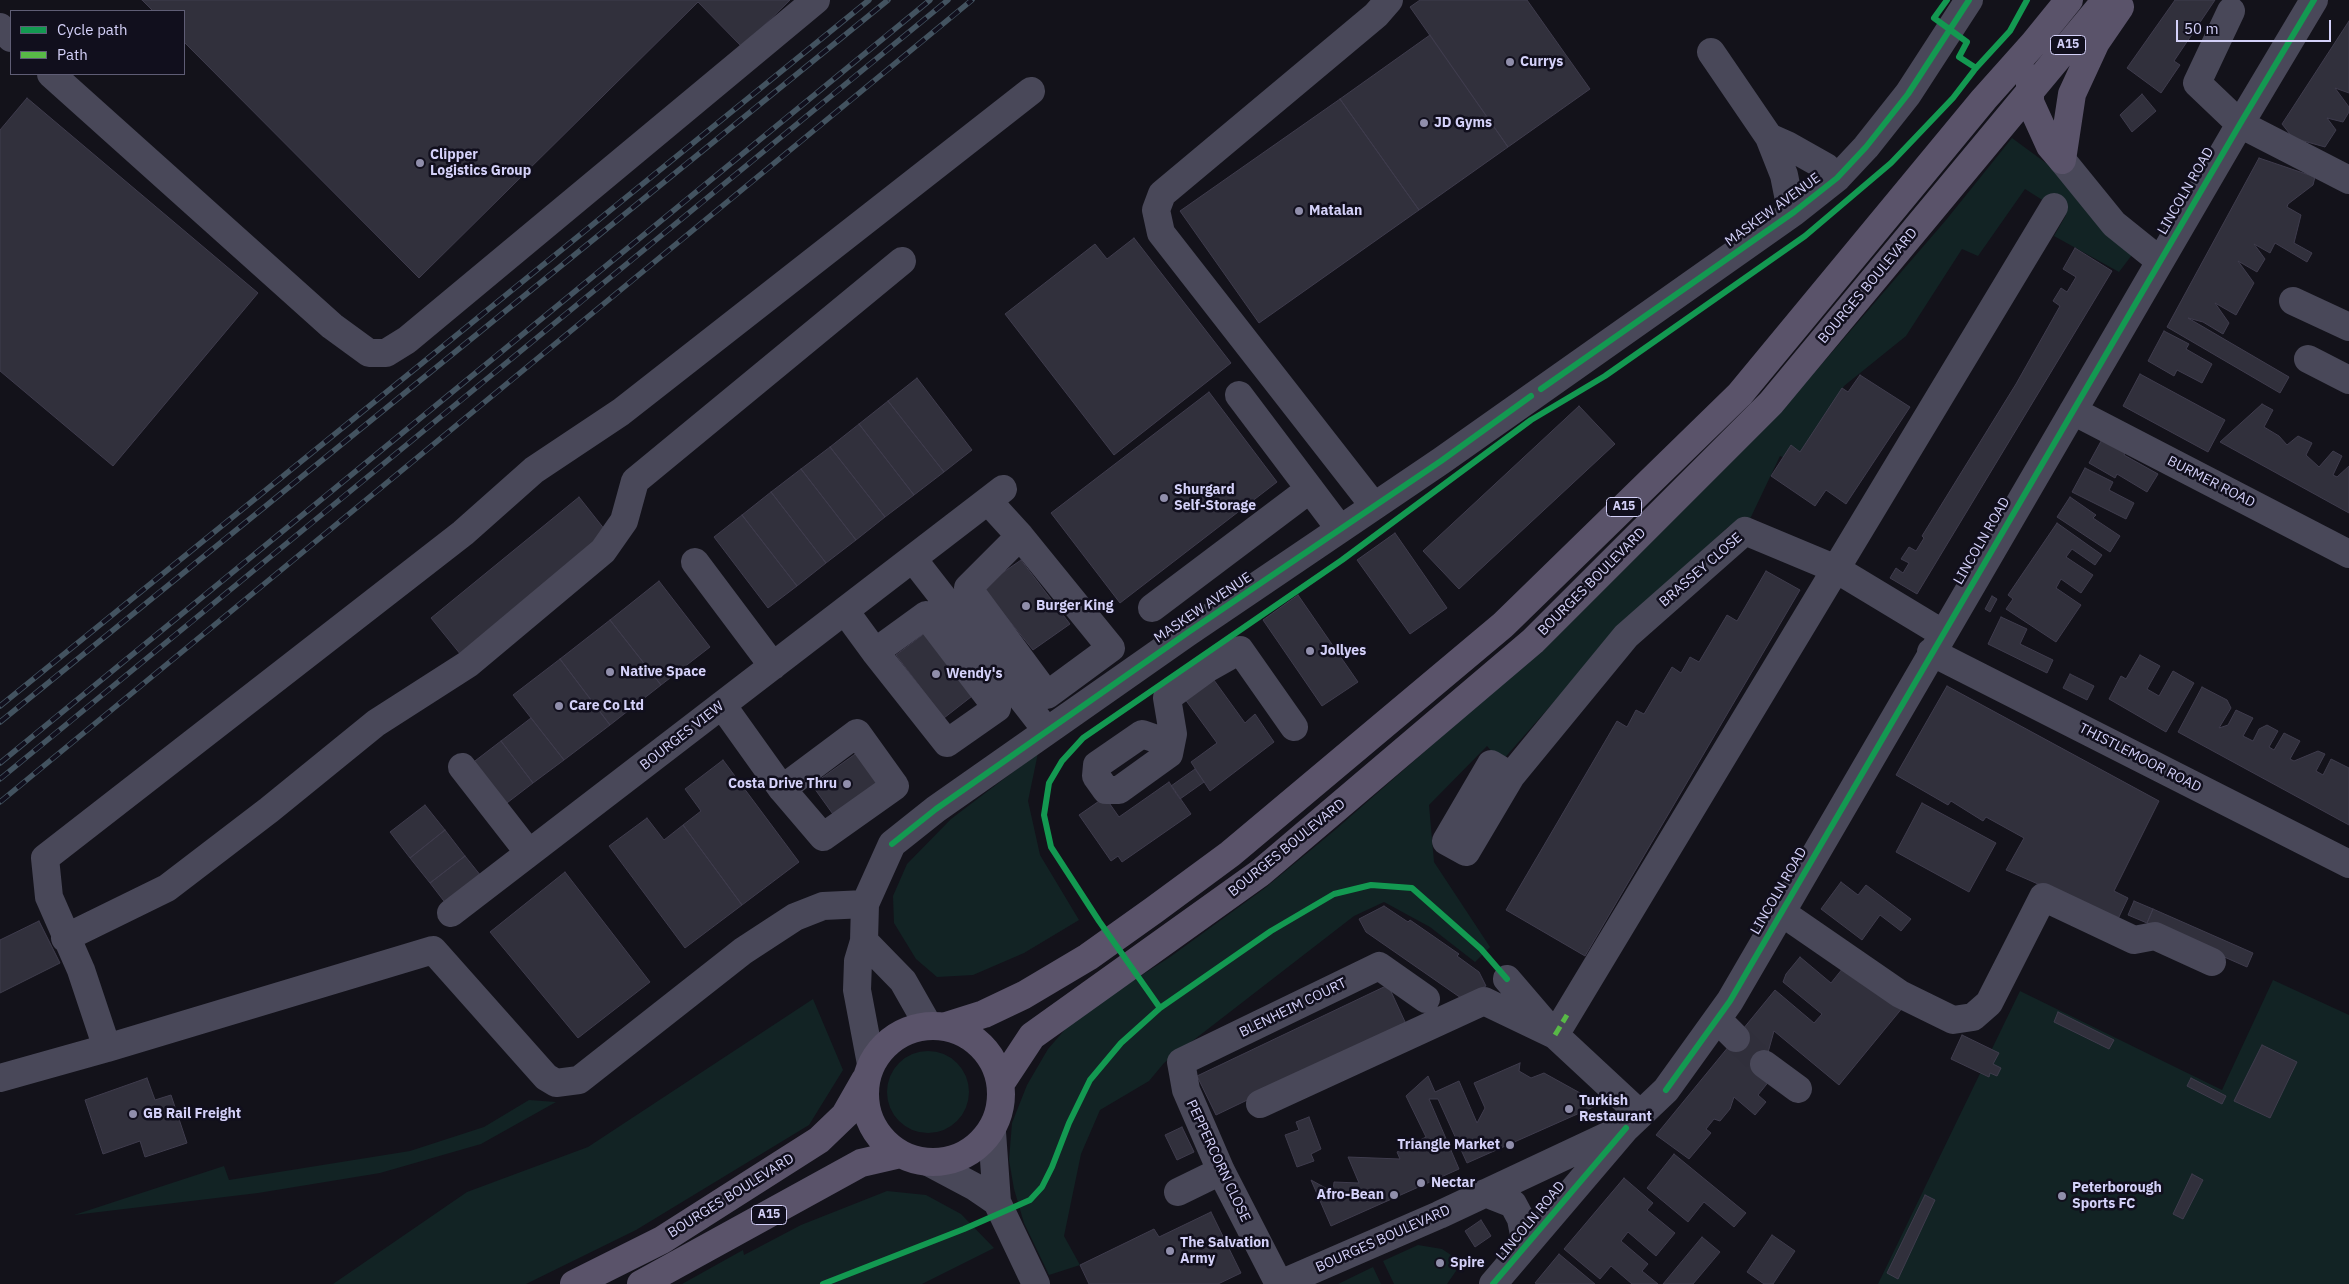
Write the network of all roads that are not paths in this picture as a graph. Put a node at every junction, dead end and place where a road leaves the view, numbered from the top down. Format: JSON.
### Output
{"nodes":[{"id":1,"x":816,"y":0,"type":"edge"},
{"id":2,"x":1389,"y":0,"type":"edge"},
{"id":3,"x":1969,"y":0,"type":"edge"},
{"id":4,"x":2069,"y":0,"type":"edge"},
{"id":5,"x":2106,"y":0,"type":"edge"},
{"id":6,"x":2125,"y":0,"type":"edge"},
{"id":7,"x":2314,"y":0,"type":"edge"},
{"id":8,"x":2231,"y":11,"type":"dead end"},
{"id":9,"x":0,"y":27,"type":"edge"},
{"id":10,"x":10,"y":37,"type":"edge"},
{"id":11,"x":2034,"y":43,"type":"junction"},
{"id":12,"x":1711,"y":52,"type":"dead end"},
{"id":13,"x":52,"y":75,"type":"edge"},
{"id":14,"x":2030,"y":90,"type":"junction"},
{"id":15,"x":1031,"y":91,"type":"dead end"},
{"id":16,"x":2240,"y":124,"type":"junction"},
{"id":17,"x":1769,"y":137,"type":"junction"},
{"id":18,"x":2062,"y":160,"type":"junction"},
{"id":19,"x":1836,"y":178,"type":"junction"},
{"id":20,"x":2349,"y":180,"type":"edge"},
{"id":21,"x":2054,"y":207,"type":"dead end"},
{"id":22,"x":1794,"y":212,"type":"junction"},
{"id":23,"x":2160,"y":261,"type":"junction"},
{"id":24,"x":902,"y":262,"type":"dead end"},
{"id":25,"x":2293,"y":301,"type":"dead end"},
{"id":26,"x":2349,"y":327,"type":"edge"},
{"id":27,"x":2308,"y":359,"type":"dead end"},
{"id":28,"x":2349,"y":380,"type":"edge"},
{"id":29,"x":1239,"y":394,"type":"dead end"},
{"id":30,"x":2073,"y":411,"type":"junction"},
{"id":31,"x":1310,"y":489,"type":"junction"},
{"id":32,"x":1374,"y":506,"type":"junction"},
{"id":33,"x":1340,"y":529,"type":"junction"},
{"id":34,"x":1020,"y":536,"type":"junction"},
{"id":35,"x":2349,"y":554,"type":"edge"},
{"id":36,"x":913,"y":559,"type":"junction"},
{"id":37,"x":695,"y":562,"type":"dead end"},
{"id":38,"x":1836,"y":569,"type":"junction"},
{"id":39,"x":1152,"y":608,"type":"dead end"},
{"id":40,"x":845,"y":611,"type":"junction"},
{"id":41,"x":1187,"y":633,"type":"junction"},
{"id":42,"x":1937,"y":643,"type":"junction"},
{"id":43,"x":875,"y":652,"type":"junction"},
{"id":44,"x":773,"y":666,"type":"junction"},
{"id":45,"x":1208,"y":668,"type":"junction"},
{"id":46,"x":722,"y":705,"type":"junction"},
{"id":47,"x":1294,"y":727,"type":"dead end"},
{"id":48,"x":1047,"y":731,"type":"junction"},
{"id":49,"x":1171,"y":744,"type":"dead end"},
{"id":50,"x":462,"y":767,"type":"dead end"},
{"id":51,"x":1511,"y":776,"type":"dead end"},
{"id":52,"x":782,"y":789,"type":"dead end"},
{"id":53,"x":529,"y":853,"type":"junction"},
{"id":54,"x":2349,"y":864,"type":"edge"},
{"id":55,"x":865,"y":904,"type":"junction"},
{"id":56,"x":1781,"y":912,"type":"junction"},
{"id":57,"x":451,"y":913,"type":"dead end"},
{"id":58,"x":65,"y":938,"type":"junction"},
{"id":59,"x":864,"y":941,"type":"junction"},
{"id":60,"x":2212,"y":962,"type":"dead end"},
{"id":61,"x":1506,"y":979,"type":"dead end"},
{"id":62,"x":1426,"y":999,"type":"dead end"},
{"id":63,"x":937,"y":1025,"type":"junction"},
{"id":64,"x":1561,"y":1025,"type":"junction"},
{"id":65,"x":107,"y":1048,"type":"junction"},
{"id":66,"x":1764,"y":1064,"type":"tunnel mouth"},
{"id":67,"x":868,"y":1072,"type":"junction"},
{"id":68,"x":0,"y":1078,"type":"edge"},
{"id":69,"x":1001,"y":1082,"type":"junction"},
{"id":70,"x":1798,"y":1089,"type":"dead end"},
{"id":71,"x":1186,"y":1090,"type":"joint"},
{"id":72,"x":1666,"y":1090,"type":"junction"},
{"id":73,"x":1260,"y":1104,"type":"dead end"},
{"id":74,"x":1633,"y":1121,"type":"junction"},
{"id":75,"x":992,"y":1132,"type":"junction"},
{"id":76,"x":900,"y":1154,"type":"junction"},
{"id":77,"x":928,"y":1162,"type":"junction"},
{"id":78,"x":1220,"y":1171,"type":"junction"},
{"id":79,"x":1178,"y":1192,"type":"dead end"},
{"id":80,"x":1485,"y":1193,"type":"junction"},
{"id":81,"x":997,"y":1202,"type":"junction"},
{"id":82,"x":1526,"y":1245,"type":"junction"},
{"id":83,"x":574,"y":1284,"type":"edge"},
{"id":84,"x":641,"y":1284,"type":"edge"},
{"id":85,"x":1036,"y":1284,"type":"edge"},
{"id":86,"x":1280,"y":1284,"type":"edge"},
{"id":87,"x":1493,"y":1284,"type":"edge"},
{"id":88,"x":1510,"y":1284,"type":"edge"}],
"edges":[{"from":1,"to":13,"type":"street"},
{"from":2,"to":32,"type":"street"},
{"from":3,"to":19,"type":"street","name":"MASKEW AVENUE"},
{"from":4,"to":11,"type":"main road","number":"A15"},
{"from":5,"to":14,"type":"main road","name":"BOURGES BOULEVARD","number":"A15"},
{"from":6,"to":18,"type":"main road"},
{"from":7,"to":16,"type":"street","name":"LINCOLN ROAD"},
{"from":8,"to":16,"type":"street"},
{"from":9,"to":10,"type":"street"},
{"from":11,"to":14,"type":"main road"},
{"from":11,"to":63,"type":"main road","number":"A15"},
{"from":12,"to":17,"type":"street"},
{"from":14,"to":18,"type":"main road"},
{"from":14,"to":69,"type":"main road","name":"BOURGES BOULEVARD","number":"A15"},
{"from":15,"to":58,"type":"street"},
{"from":16,"to":20,"type":"street"},
{"from":16,"to":23,"type":"street","name":"LINCOLN ROAD"},
{"from":17,"to":19,"type":"street"},
{"from":17,"to":22,"type":"street"},
{"from":18,"to":23,"type":"street"},
{"from":19,"to":22,"type":"street","name":"MASKEW AVENUE"},
{"from":21,"to":38,"type":"street"},
{"from":22,"to":32,"type":"street","name":"MASKEW AVENUE"},
{"from":23,"to":30,"type":"street","name":"LINCOLN ROAD"},
{"from":24,"to":58,"type":"street"},
{"from":25,"to":26,"type":"street"},
{"from":27,"to":28,"type":"street"},
{"from":29,"to":31,"type":"street"},
{"from":30,"to":35,"type":"street","name":"BURMER ROAD"},
{"from":30,"to":42,"type":"street","name":"LINCOLN ROAD"},
{"from":31,"to":33,"type":"street"},
{"from":31,"to":39,"type":"street"},
{"from":32,"to":33,"type":"street","name":"MASKEW AVENUE"},
{"from":33,"to":41,"type":"street","name":"MASKEW AVENUE"},
{"from":34,"to":34,"type":"street"},
{"from":34,"to":36,"type":"street","name":"BOURGES VIEW"},
{"from":36,"to":40,"type":"street","name":"BOURGES VIEW"},
{"from":36,"to":48,"type":"street"},
{"from":37,"to":44,"type":"street"},
{"from":38,"to":42,"type":"street","name":"BRASSEY CLOSE"},
{"from":38,"to":51,"type":"street","name":"BRASSEY CLOSE"},
{"from":38,"to":64,"type":"street"},
{"from":40,"to":43,"type":"street"},
{"from":40,"to":44,"type":"street","name":"BOURGES VIEW"},
{"from":41,"to":45,"type":"street"},
{"from":41,"to":48,"type":"street","name":"MASKEW AVENUE"},
{"from":42,"to":54,"type":"street","name":"THISTLEMOOR ROAD"},
{"from":42,"to":56,"type":"street","name":"LINCOLN ROAD"},
{"from":43,"to":43,"type":"street"},
{"from":44,"to":46,"type":"street","name":"BOURGES VIEW"},
{"from":45,"to":47,"type":"street"},
{"from":45,"to":49,"type":"street"},
{"from":46,"to":52,"type":"street"},
{"from":46,"to":53,"type":"street","name":"BOURGES VIEW"},
{"from":48,"to":55,"type":"street","name":"MASKEW AVENUE"},
{"from":50,"to":53,"type":"street"},
{"from":53,"to":57,"type":"street","name":"BOURGES VIEW"},
{"from":55,"to":59,"type":"street","name":"MASKEW AVENUE"},
{"from":55,"to":65,"type":"street"},
{"from":56,"to":60,"type":"street"},
{"from":56,"to":72,"type":"street","name":"LINCOLN ROAD"},
{"from":58,"to":65,"type":"street"},
{"from":59,"to":63,"type":"street"},
{"from":59,"to":67,"type":"street","name":"MASKEW AVENUE"},
{"from":61,"to":64,"type":"street"},
{"from":62,"to":71,"type":"street","name":"BLENHEIM COURT"},
{"from":63,"to":67,"type":"main road"},
{"from":63,"to":69,"type":"main road"},
{"from":64,"to":73,"type":"street"},
{"from":64,"to":74,"type":"street"},
{"from":65,"to":68,"type":"street"},
{"from":66,"to":70,"type":"street"},
{"from":67,"to":76,"type":"main road"},
{"from":67,"to":83,"type":"main road","name":"BOURGES BOULEVARD","number":"A15"},
{"from":69,"to":75,"type":"main road"},
{"from":71,"to":78,"type":"street","name":"PEPPERCORN CLOSE"},
{"from":72,"to":74,"type":"street","name":"LINCOLN ROAD"},
{"from":72,"to":88,"type":"street"},
{"from":74,"to":80,"type":"street","name":"BOURGES BOULEVARD"},
{"from":74,"to":82,"type":"street","name":"LINCOLN ROAD"},
{"from":75,"to":77,"type":"main road"},
{"from":75,"to":81,"type":"street"},
{"from":76,"to":77,"type":"main road"},
{"from":76,"to":84,"type":"main road","number":"A15"},
{"from":77,"to":81,"type":"street"},
{"from":78,"to":79,"type":"street"},
{"from":78,"to":86,"type":"street","name":"PEPPERCORN CLOSE"},
{"from":80,"to":82,"type":"street"},
{"from":80,"to":86,"type":"street","name":"BOURGES BOULEVARD"},
{"from":81,"to":85,"type":"street"},
{"from":82,"to":87,"type":"street","name":"LINCOLN ROAD"}]}
